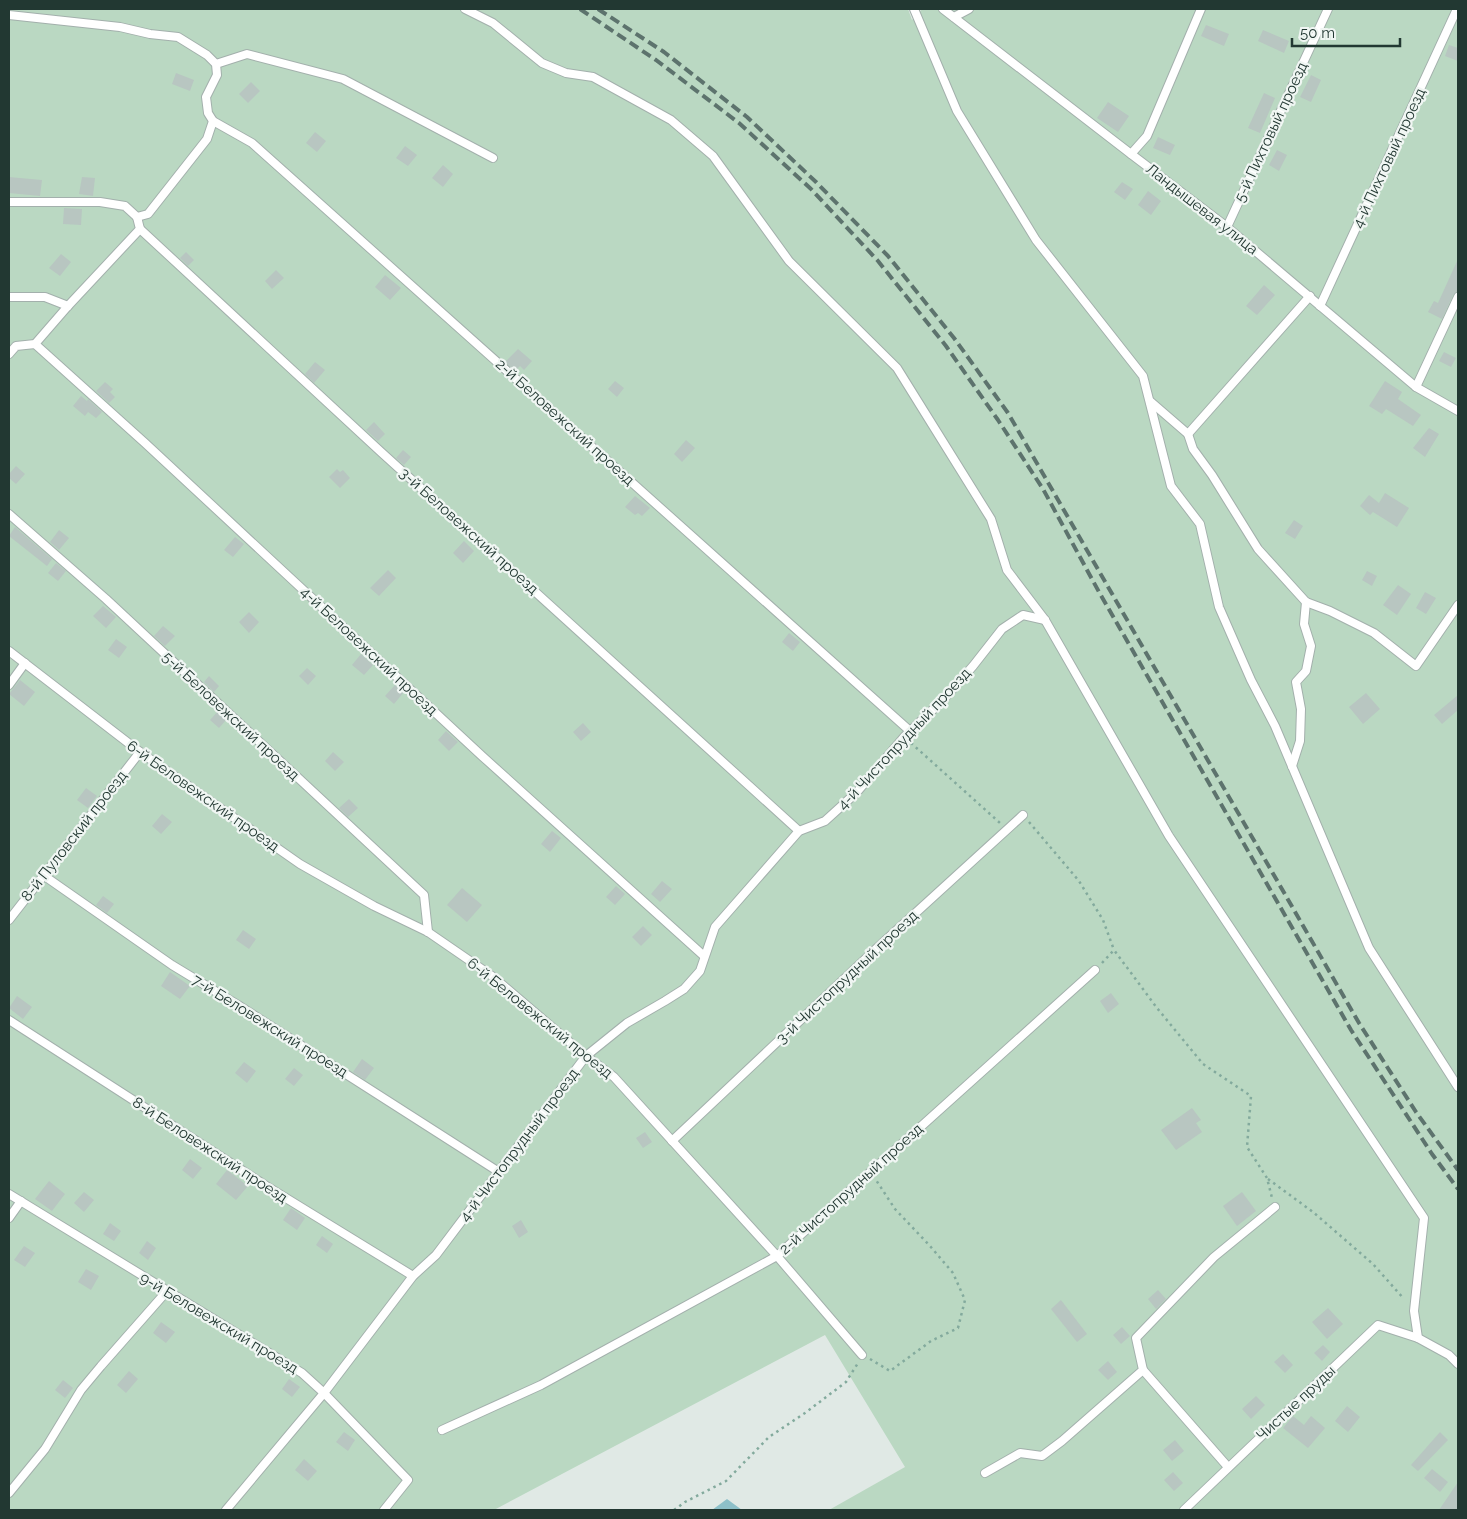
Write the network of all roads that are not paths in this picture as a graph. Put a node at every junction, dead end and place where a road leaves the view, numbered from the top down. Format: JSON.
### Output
{"nodes":[{"id":1,"x":465,"y":9,"type":"edge"},
{"id":2,"x":914,"y":9,"type":"edge"},
{"id":3,"x":943,"y":9,"type":"edge"},
{"id":4,"x":968,"y":9,"type":"edge"},
{"id":5,"x":1201,"y":9,"type":"edge"},
{"id":6,"x":1328,"y":9,"type":"edge"},
{"id":7,"x":1457,"y":9,"type":"edge"},
{"id":8,"x":9,"y":15,"type":"edge"},
{"id":9,"x":954,"y":17,"type":"junction"},
{"id":10,"x":216,"y":64,"type":"junction"},
{"id":11,"x":213,"y":121,"type":"junction"},
{"id":12,"x":1131,"y":154,"type":"junction"},
{"id":13,"x":493,"y":158,"type":"dead end"},
{"id":14,"x":9,"y":202,"type":"edge"},
{"id":15,"x":137,"y":217,"type":"junction"},
{"id":16,"x":1227,"y":227,"type":"junction"},
{"id":17,"x":140,"y":229,"type":"junction"},
{"id":18,"x":1310,"y":296,"type":"junction"},
{"id":19,"x":9,"y":297,"type":"edge"},
{"id":20,"x":1458,"y":297,"type":"edge"},
{"id":21,"x":68,"y":306,"type":"junction"},
{"id":22,"x":1320,"y":306,"type":"junction"},
{"id":23,"x":35,"y":344,"type":"junction"},
{"id":24,"x":9,"y":354,"type":"edge"},
{"id":25,"x":1416,"y":387,"type":"junction"},
{"id":26,"x":1151,"y":402,"type":"junction"},
{"id":27,"x":1458,"y":411,"type":"edge"},
{"id":28,"x":1188,"y":434,"type":"junction"},
{"id":29,"x":9,"y":514,"type":"edge"},
{"id":30,"x":1306,"y":602,"type":"junction"},
{"id":31,"x":1458,"y":605,"type":"edge"},
{"id":32,"x":1045,"y":620,"type":"junction"},
{"id":33,"x":9,"y":651,"type":"edge"},
{"id":34,"x":26,"y":663,"type":"junction"},
{"id":35,"x":9,"y":685,"type":"edge"},
{"id":36,"x":910,"y":731,"type":"junction"},
{"id":37,"x":140,"y":752,"type":"junction"},
{"id":38,"x":1292,"y":766,"type":"junction"},
{"id":39,"x":1023,"y":815,"type":"road end"},
{"id":40,"x":799,"y":830,"type":"junction"},
{"id":41,"x":43,"y":875,"type":"junction"},
{"id":42,"x":9,"y":920,"type":"edge"},
{"id":43,"x":428,"y":932,"type":"junction"},
{"id":44,"x":704,"y":956,"type":"junction"},
{"id":45,"x":1095,"y":970,"type":"road end"},
{"id":46,"x":9,"y":1020,"type":"edge"},
{"id":47,"x":586,"y":1056,"type":"junction"},
{"id":48,"x":1458,"y":1087,"type":"edge"},
{"id":49,"x":672,"y":1141,"type":"junction"},
{"id":50,"x":499,"y":1172,"type":"junction"},
{"id":51,"x":9,"y":1194,"type":"edge"},
{"id":52,"x":22,"y":1201,"type":"junction"},
{"id":53,"x":1275,"y":1207,"type":"road end"},
{"id":54,"x":9,"y":1218,"type":"edge"},
{"id":55,"x":777,"y":1256,"type":"junction"},
{"id":56,"x":413,"y":1276,"type":"junction"},
{"id":57,"x":168,"y":1291,"type":"junction"},
{"id":58,"x":1418,"y":1338,"type":"junction"},
{"id":59,"x":862,"y":1355,"type":"road end"},
{"id":60,"x":1458,"y":1364,"type":"edge"},
{"id":61,"x":1144,"y":1370,"type":"junction"},
{"id":62,"x":324,"y":1394,"type":"junction"},
{"id":63,"x":442,"y":1430,"type":"dead end"},
{"id":64,"x":1228,"y":1467,"type":"junction"},
{"id":65,"x":985,"y":1473,"type":"dead end"},
{"id":66,"x":9,"y":1493,"type":"edge"},
{"id":67,"x":226,"y":1510,"type":"edge"},
{"id":68,"x":384,"y":1510,"type":"edge"},
{"id":69,"x":1184,"y":1510,"type":"edge"}],
"edges":[{"from":1,"to":32,"type":"lane"},
{"from":2,"to":26,"type":"lane"},
{"from":3,"to":9,"type":"lane","name":"Ландышевая улица"},
{"from":4,"to":9,"type":"lane"},
{"from":5,"to":12,"type":"lane"},
{"from":6,"to":16,"type":"lane","name":"5-й Пихтовый проезд"},
{"from":7,"to":22,"type":"lane","name":"4-й Пихтовый проезд"},
{"from":8,"to":10,"type":"lane"},
{"from":9,"to":12,"type":"lane","name":"Ландышевая улица"},
{"from":10,"to":11,"type":"lane"},
{"from":10,"to":13,"type":"lane"},
{"from":11,"to":15,"type":"lane"},
{"from":11,"to":36,"type":"lane","name":"2-й Беловежский проезд"},
{"from":12,"to":16,"type":"lane","name":"Ландышевая улица"},
{"from":14,"to":15,"type":"lane"},
{"from":15,"to":17,"type":"lane"},
{"from":16,"to":18,"type":"lane","name":"Ландышевая улица"},
{"from":17,"to":21,"type":"lane"},
{"from":17,"to":40,"type":"lane","name":"3-й Беловежский проезд"},
{"from":18,"to":22,"type":"lane","name":"Ландышевая улица"},
{"from":18,"to":28,"type":"lane"},
{"from":19,"to":21,"type":"lane"},
{"from":20,"to":25,"type":"lane"},
{"from":21,"to":23,"type":"lane"},
{"from":22,"to":25,"type":"lane","name":"Ландышевая улица"},
{"from":23,"to":24,"type":"lane"},
{"from":23,"to":44,"type":"lane","name":"4-й Беловежский проезд"},
{"from":25,"to":27,"type":"lane","name":"Ландышевая улица"},
{"from":26,"to":28,"type":"lane"},
{"from":26,"to":38,"type":"lane"},
{"from":28,"to":30,"type":"lane"},
{"from":29,"to":43,"type":"lane","name":"5-й Беловежский проезд"},
{"from":30,"to":31,"type":"lane"},
{"from":30,"to":38,"type":"lane"},
{"from":32,"to":36,"type":"lane","name":"4-й Чистопрудный проезд"},
{"from":32,"to":58,"type":"lane"},
{"from":33,"to":34,"type":"lane","name":"6-й Беловежский проезд"},
{"from":34,"to":35,"type":"lane"},
{"from":34,"to":37,"type":"lane","name":"6-й Беловежский проезд"},
{"from":36,"to":40,"type":"lane","name":"4-й Чистопрудный проезд"},
{"from":37,"to":41,"type":"lane","name":"8-й Пуловский проезд"},
{"from":37,"to":43,"type":"lane","name":"6-й Беловежский проезд"},
{"from":38,"to":48,"type":"lane"},
{"from":39,"to":49,"type":"lane","name":"3-й Чистопрудный проезд"},
{"from":40,"to":44,"type":"lane","name":"4-й Чистопрудный проезд"},
{"from":41,"to":42,"type":"lane","name":"8-й Пуловский проезд"},
{"from":41,"to":50,"type":"lane","name":"7-й Беловежский проезд"},
{"from":43,"to":47,"type":"lane","name":"6-й Беловежский проезд"},
{"from":44,"to":47,"type":"lane","name":"4-й Чистопрудный проезд"},
{"from":45,"to":55,"type":"lane","name":"2-й Чистопрудный проезд"},
{"from":46,"to":56,"type":"lane","name":"8-й Беловежский проезд"},
{"from":47,"to":49,"type":"lane","name":"6-й Беловежский проезд"},
{"from":47,"to":50,"type":"lane","name":"4-й Чистопрудный проезд"},
{"from":49,"to":55,"type":"lane","name":"6-й Беловежский проезд"},
{"from":50,"to":56,"type":"lane","name":"4-й Чистопрудный проезд"},
{"from":51,"to":52,"type":"lane","name":"9-й Беловежский проезд"},
{"from":52,"to":54,"type":"lane"},
{"from":52,"to":57,"type":"lane","name":"9-й Беловежский проезд"},
{"from":53,"to":61,"type":"lane"},
{"from":55,"to":59,"type":"lane","name":"6-й Беловежский проезд"},
{"from":55,"to":63,"type":"lane","name":"2-й Чистопрудный проезд"},
{"from":56,"to":62,"type":"lane","name":"4-й Чистопрудный проезд"},
{"from":57,"to":62,"type":"lane","name":"9-й Беловежский проезд"},
{"from":57,"to":66,"type":"lane"},
{"from":58,"to":60,"type":"lane"},
{"from":58,"to":64,"type":"lane","name":"Чистые пруды"},
{"from":61,"to":64,"type":"lane"},
{"from":61,"to":65,"type":"lane"},
{"from":62,"to":67,"type":"lane","name":"4-й Чистопрудный проезд"},
{"from":62,"to":68,"type":"lane","name":"9-й Беловежский проезд"},
{"from":64,"to":69,"type":"lane","name":"Чистые пруды"}]}
